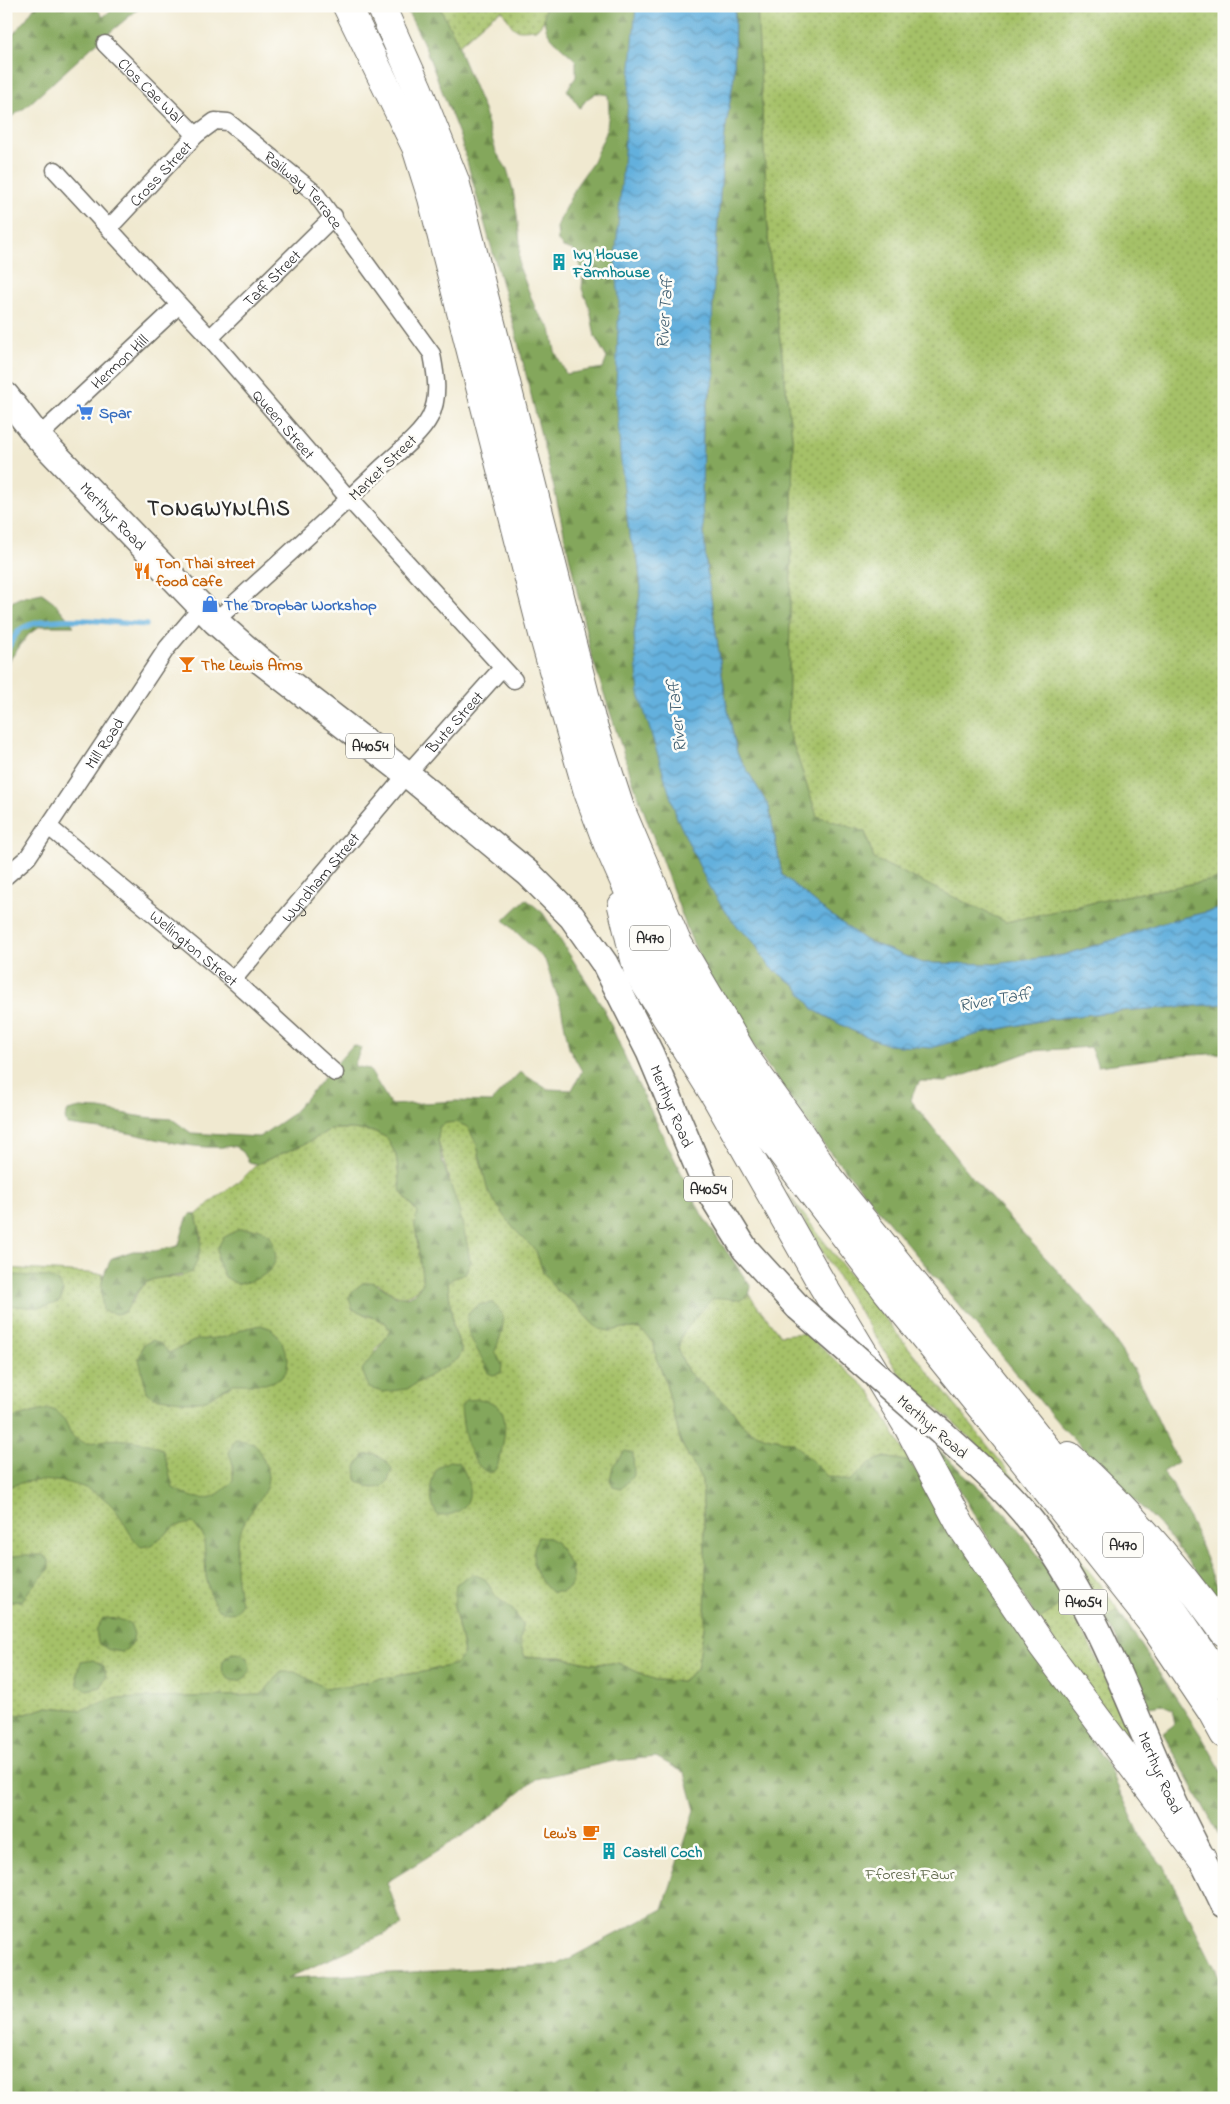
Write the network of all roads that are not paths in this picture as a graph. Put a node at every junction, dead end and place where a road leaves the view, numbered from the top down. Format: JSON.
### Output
{"nodes":[{"id":1,"x":347,"y":6,"type":"edge"},
{"id":2,"x":381,"y":6,"type":"edge"},
{"id":3,"x":105,"y":44,"type":"dead end"},
{"id":4,"x":215,"y":122,"type":"joint"},
{"id":5,"x":196,"y":135,"type":"junction"},
{"id":6,"x":55,"y":170,"type":"dead end"},
{"id":7,"x":334,"y":216,"type":"junction"},
{"id":8,"x":109,"y":228,"type":"junction"},
{"id":9,"x":376,"y":278,"type":"joint"},
{"id":10,"x":179,"y":305,"type":"junction"},
{"id":11,"x":210,"y":338,"type":"junction"},
{"id":12,"x":6,"y":396,"type":"edge"},
{"id":13,"x":38,"y":436,"type":"junction"},
{"id":14,"x":349,"y":499,"type":"junction"},
{"id":15,"x":208,"y":615,"type":"junction"},
{"id":16,"x":502,"y":668,"type":"junction"},
{"id":17,"x":514,"y":680,"type":"dead end"},
{"id":18,"x":407,"y":774,"type":"junction"},
{"id":19,"x":49,"y":827,"type":"junction"},
{"id":20,"x":608,"y":845,"type":"junction"},
{"id":21,"x":6,"y":876,"type":"edge"},
{"id":22,"x":233,"y":980,"type":"junction"},
{"id":23,"x":335,"y":1073,"type":"dead end"},
{"id":24,"x":1017,"y":1411,"type":"junction"},
{"id":25,"x":1224,"y":1632,"type":"edge"},
{"id":26,"x":1224,"y":1684,"type":"edge"},
{"id":27,"x":1224,"y":1734,"type":"edge"},
{"id":28,"x":1202,"y":1859,"type":"junction"},
{"id":29,"x":1224,"y":1904,"type":"edge"}],
"edges":[{"from":1,"to":20,"type":"highway","number":"A470"},
{"from":2,"to":24,"type":"highway","number":"A470"},
{"from":3,"to":5,"type":"street","name":"Clos Cae Wal"},
{"from":4,"to":5,"type":"street","name":"Cross Street"},
{"from":4,"to":7,"type":"street","name":"Railway Terrace"},
{"from":5,"to":8,"type":"street","name":"Cross Street"},
{"from":6,"to":8,"type":"street","name":"Queen Street"},
{"from":7,"to":9,"type":"street","name":"Railway Terrace"},
{"from":7,"to":11,"type":"street","name":"Taff Street"},
{"from":8,"to":10,"type":"street","name":"Queen Street"},
{"from":9,"to":14,"type":"street","name":"Market Street"},
{"from":10,"to":11,"type":"street","name":"Queen Street"},
{"from":10,"to":13,"type":"street","name":"Hermon Hill"},
{"from":11,"to":14,"type":"street","name":"Queen Street"},
{"from":12,"to":13,"type":"main road","name":"Merthyr Road","number":"A4054"},
{"from":13,"to":15,"type":"main road","name":"Merthyr Road","number":"A4054"},
{"from":14,"to":15,"type":"street","name":"Market Street"},
{"from":14,"to":16,"type":"street","name":"Queen Street"},
{"from":15,"to":18,"type":"main road","name":"Merthyr Road","number":"A4054"},
{"from":15,"to":19,"type":"street","name":"Mill Road"},
{"from":16,"to":17,"type":"street","name":"Queen Street"},
{"from":16,"to":18,"type":"street","name":"Bute Street"},
{"from":18,"to":22,"type":"street","name":"Wyndham Street"},
{"from":18,"to":28,"type":"main road","name":"Merthyr Road","number":"A4054","bridge":true},
{"from":19,"to":21,"type":"street","name":"Mill Road"},
{"from":19,"to":22,"type":"street","name":"Wellington Street"},
{"from":20,"to":27,"type":"highway","number":"A470"},
{"from":20,"to":28,"type":"highway"},
{"from":22,"to":23,"type":"street","name":"Wellington Street"},
{"from":24,"to":25,"type":"highway"},
{"from":24,"to":26,"type":"highway","number":"A470"},
{"from":28,"to":29,"type":"main road","name":"Merthyr Road","number":"A4054"}]}
